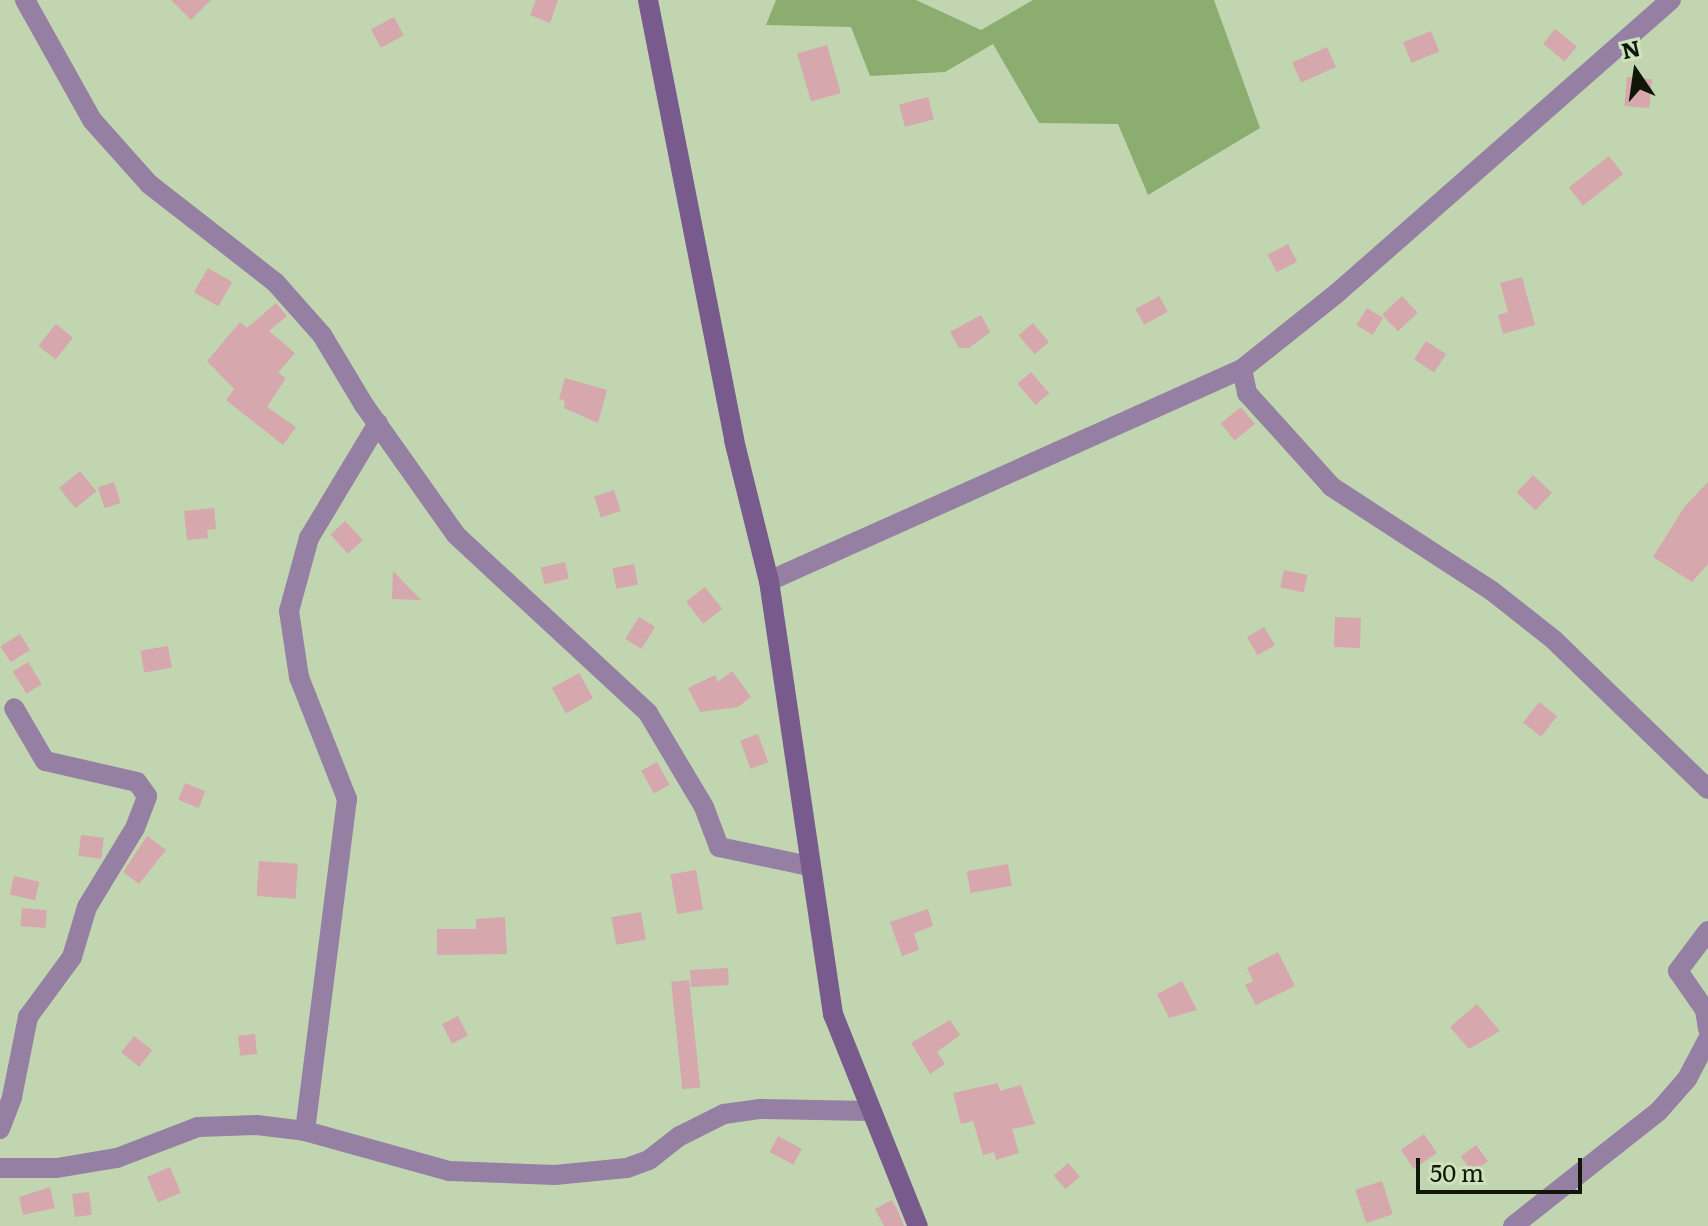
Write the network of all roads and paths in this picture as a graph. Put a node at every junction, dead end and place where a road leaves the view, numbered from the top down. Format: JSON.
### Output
{"nodes":[{"id":1,"x":25,"y":0,"type":"edge"},
{"id":2,"x":648,"y":0,"type":"edge"},
{"id":3,"x":1671,"y":0,"type":"edge"},
{"id":4,"x":1242,"y":369,"type":"junction"},
{"id":5,"x":378,"y":423,"type":"junction"},
{"id":6,"x":769,"y":581,"type":"junction"},
{"id":7,"x":14,"y":708,"type":"dead end"},
{"id":8,"x":1708,"y":789,"type":"edge"},
{"id":9,"x":809,"y":866,"type":"junction"},
{"id":10,"x":1708,"y":931,"type":"edge"},
{"id":11,"x":1708,"y":1029,"type":"edge"},
{"id":12,"x":1708,"y":1039,"type":"edge"},
{"id":13,"x":871,"y":1111,"type":"junction"},
{"id":14,"x":0,"y":1129,"type":"edge"},
{"id":15,"x":305,"y":1131,"type":"junction"},
{"id":16,"x":0,"y":1168,"type":"edge"},
{"id":17,"x":918,"y":1226,"type":"edge"},
{"id":18,"x":1513,"y":1226,"type":"edge"}],
"edges":[{"from":1,"to":5,"type":"street"},
{"from":2,"to":6,"type":"street"},
{"from":3,"to":4,"type":"street"},
{"from":4,"to":6,"type":"street"},
{"from":4,"to":8,"type":"street"},
{"from":5,"to":9,"type":"street"},
{"from":5,"to":15,"type":"street"},
{"from":6,"to":9,"type":"street"},
{"from":7,"to":14,"type":"street"},
{"from":9,"to":13,"type":"street"},
{"from":10,"to":11,"type":"street"},
{"from":12,"to":18,"type":"street"},
{"from":13,"to":15,"type":"street"},
{"from":13,"to":17,"type":"street"},
{"from":15,"to":16,"type":"street"}]}
